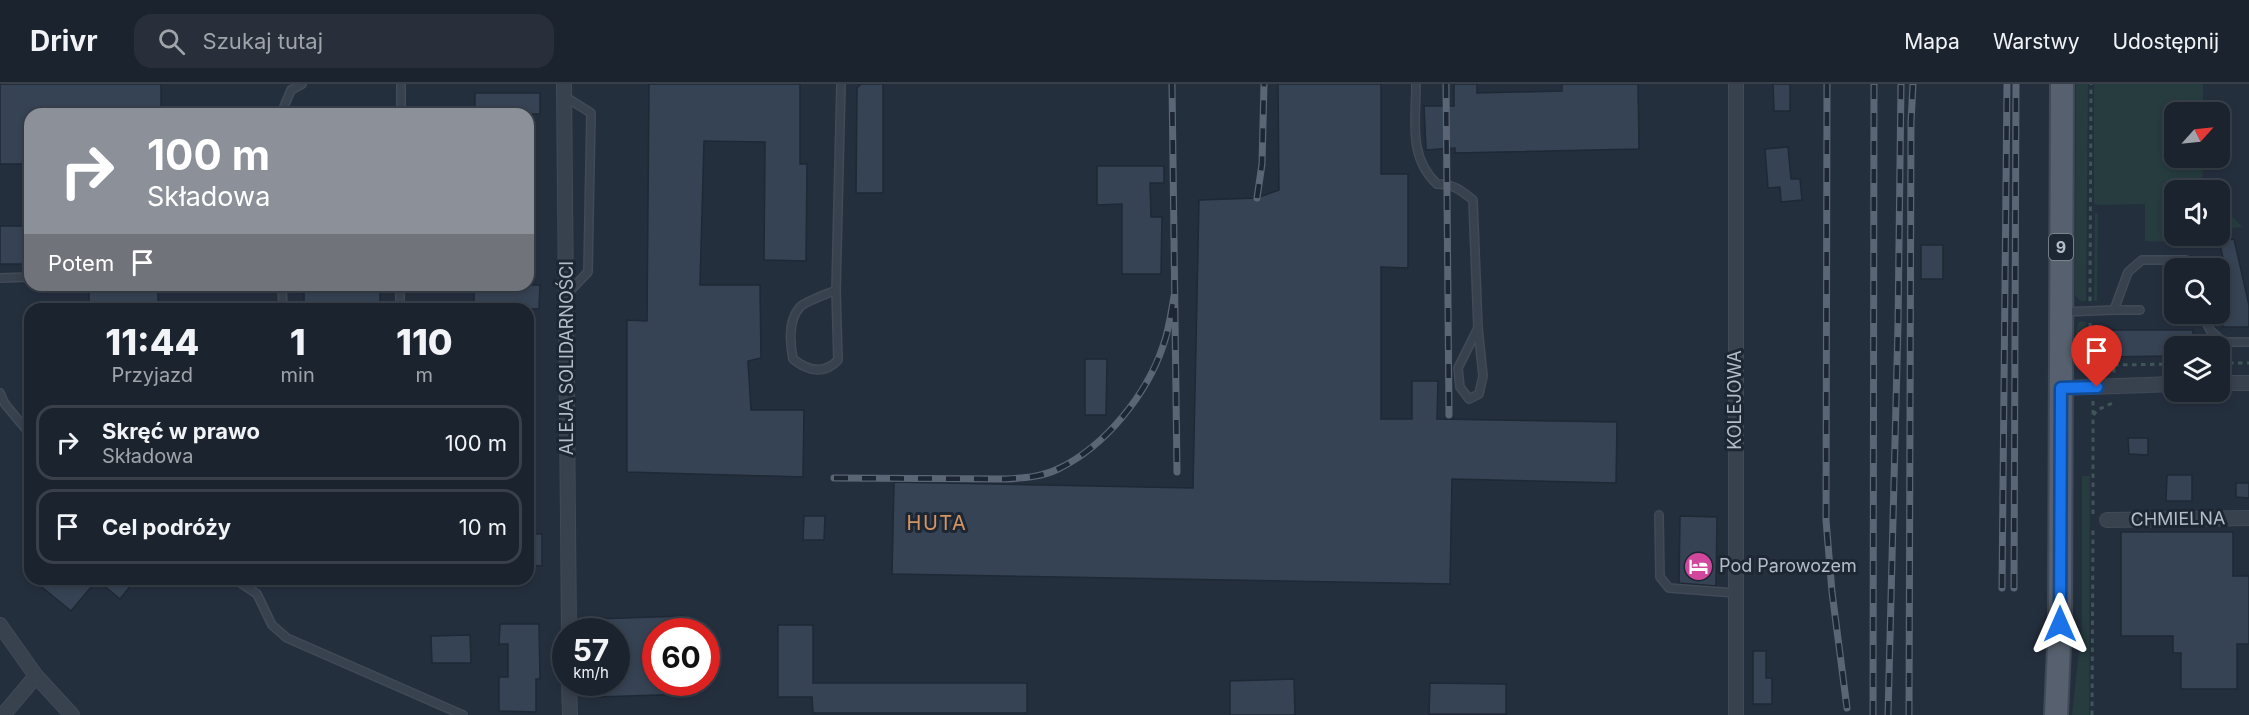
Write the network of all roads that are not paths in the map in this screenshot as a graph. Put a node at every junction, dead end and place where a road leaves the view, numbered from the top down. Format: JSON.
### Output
{"nodes":[{"id":1,"x":302,"y":84,"type":"edge"},
{"id":2,"x":401,"y":84,"type":"edge"},
{"id":3,"x":841,"y":84,"type":"edge"},
{"id":4,"x":1416,"y":84,"type":"edge"},
{"id":5,"x":1736,"y":84,"type":"edge"},
{"id":6,"x":2061,"y":84,"type":"edge"},
{"id":7,"x":564,"y":90,"type":"edge"},
{"id":8,"x":284,"y":108,"type":"edge"},
{"id":9,"x":401,"y":108,"type":"edge"},
{"id":10,"x":2164,"y":260,"type":"edge"},
{"id":11,"x":24,"y":277,"type":"edge"},
{"id":12,"x":0,"y":278,"type":"edge"},
{"id":13,"x":836,"y":290,"type":"junction"},
{"id":14,"x":567,"y":294,"type":"junction"},
{"id":15,"x":2114,"y":310,"type":"junction"},
{"id":16,"x":2140,"y":310,"type":"dead end"},
{"id":17,"x":2061,"y":312,"type":"junction"},
{"id":18,"x":2207,"y":324,"type":"edge"},
{"id":19,"x":1478,"y":328,"type":"junction"},
{"id":20,"x":2249,"y":342,"type":"edge"},
{"id":21,"x":2230,"y":383,"type":"edge"},
{"id":22,"x":2249,"y":383,"type":"edge"},
{"id":23,"x":2164,"y":384,"type":"edge"},
{"id":24,"x":2061,"y":388,"type":"junction"},
{"id":25,"x":0,"y":393,"type":"edge"},
{"id":26,"x":24,"y":427,"type":"edge"},
{"id":27,"x":1659,"y":515,"type":"dead end"},
{"id":28,"x":2249,"y":518,"type":"edge"},
{"id":29,"x":2107,"y":520,"type":"dead end"},
{"id":30,"x":244,"y":585,"type":"edge"},
{"id":31,"x":1736,"y":593,"type":"junction"},
{"id":32,"x":569,"y":618,"type":"edge"},
{"id":33,"x":0,"y":625,"type":"edge"},
{"id":34,"x":36,"y":676,"type":"junction"},
{"id":35,"x":569,"y":696,"type":"edge"},
{"id":36,"x":3,"y":715,"type":"edge"},
{"id":37,"x":72,"y":715,"type":"edge"},
{"id":38,"x":463,"y":715,"type":"edge"},
{"id":39,"x":570,"y":715,"type":"edge"},
{"id":40,"x":1736,"y":715,"type":"edge"},
{"id":41,"x":2056,"y":715,"type":"edge"}],
"edges":[{"from":1,"to":8,"type":"lane"},
{"from":2,"to":9,"type":"lane"},
{"from":3,"to":13,"type":"lane"},
{"from":4,"to":19,"type":"lane"},
{"from":5,"to":31,"type":"street","name":"KOLEJOWA"},
{"from":6,"to":17,"type":"main road","number":"9"},
{"from":7,"to":14,"type":"street","name":"ALEJA SOLIDARNOŚCI"},
{"from":7,"to":14,"type":"lane"},
{"from":10,"to":15,"type":"lane"},
{"from":11,"to":12,"type":"lane"},
{"from":13,"to":13,"type":"lane"},
{"from":14,"to":32,"type":"street","name":"ALEJA SOLIDARNOŚCI"},
{"from":15,"to":16,"type":"lane"},
{"from":15,"to":17,"type":"lane"},
{"from":17,"to":24,"type":"main road","number":"9"},
{"from":18,"to":20,"type":"lane"},
{"from":19,"to":19,"type":"lane"},
{"from":21,"to":22,"type":"street"},
{"from":23,"to":24,"type":"street"},
{"from":24,"to":41,"type":"main road","number":"9"},
{"from":25,"to":26,"type":"lane"},
{"from":27,"to":31,"type":"lane"},
{"from":28,"to":29,"type":"street","name":"CHMIELNA"},
{"from":30,"to":38,"type":"lane"},
{"from":31,"to":40,"type":"street","name":"KOLEJOWA"},
{"from":33,"to":34,"type":"street"},
{"from":34,"to":36,"type":"street"},
{"from":34,"to":37,"type":"street"},
{"from":35,"to":39,"type":"street"}]}
